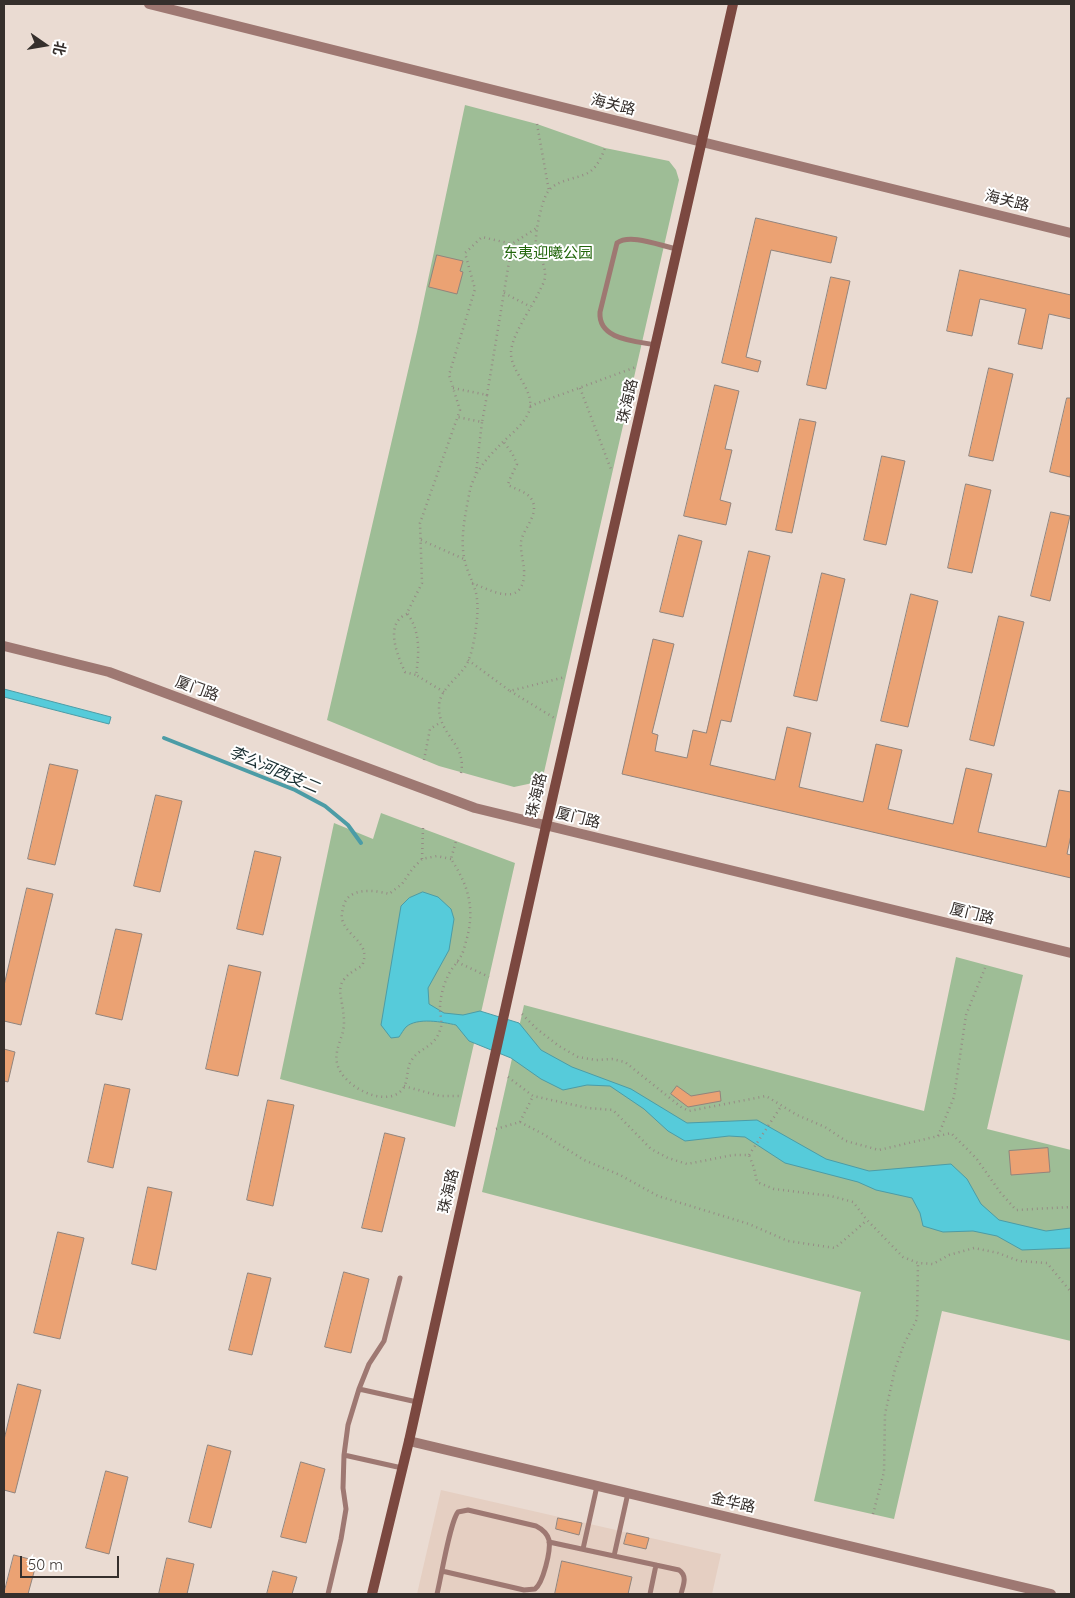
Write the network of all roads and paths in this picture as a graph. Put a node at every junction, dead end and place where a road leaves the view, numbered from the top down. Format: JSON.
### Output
{"nodes":[{"id":1,"x":149,"y":4,"type":"edge"},
{"id":2,"x":733,"y":4,"type":"edge"},
{"id":3,"x":537,"y":124,"type":"dead end"},
{"id":4,"x":702,"y":142,"type":"junction"},
{"id":5,"x":605,"y":148,"type":"dead end"},
{"id":6,"x":549,"y":191,"type":"junction"},
{"id":7,"x":538,"y":227,"type":"junction"},
{"id":8,"x":1071,"y":233,"type":"edge"},
{"id":9,"x":512,"y":244,"type":"junction"},
{"id":10,"x":678,"y":250,"type":"junction"},
{"id":11,"x":504,"y":294,"type":"junction"},
{"id":12,"x":531,"y":307,"type":"junction"},
{"id":13,"x":656,"y":345,"type":"junction"},
{"id":14,"x":636,"y":367,"type":"dead end"},
{"id":15,"x":453,"y":388,"type":"junction"},
{"id":16,"x":580,"y":388,"type":"junction"},
{"id":17,"x":487,"y":395,"type":"junction"},
{"id":18,"x":530,"y":406,"type":"junction"},
{"id":19,"x":457,"y":417,"type":"junction"},
{"id":20,"x":482,"y":422,"type":"junction"},
{"id":21,"x":503,"y":441,"type":"junction"},
{"id":22,"x":612,"y":472,"type":"dead end"},
{"id":23,"x":476,"y":475,"type":"junction"},
{"id":24,"x":421,"y":540,"type":"junction"},
{"id":25,"x":464,"y":560,"type":"junction"},
{"id":26,"x":472,"y":583,"type":"junction"},
{"id":27,"x":407,"y":614,"type":"junction"},
{"id":28,"x":4,"y":646,"type":"edge"},
{"id":29,"x":468,"y":660,"type":"junction"},
{"id":30,"x":416,"y":676,"type":"junction"},
{"id":31,"x":566,"y":677,"type":"dead end"},
{"id":32,"x":510,"y":690,"type":"junction"},
{"id":33,"x":444,"y":692,"type":"junction"},
{"id":34,"x":556,"y":719,"type":"dead end"},
{"id":35,"x":441,"y":722,"type":"junction"},
{"id":36,"x":424,"y":760,"type":"dead end"},
{"id":37,"x":461,"y":773,"type":"dead end"},
{"id":38,"x":546,"y":826,"type":"junction"},
{"id":39,"x":422,"y":828,"type":"dead end"},
{"id":40,"x":456,"y":841,"type":"dead end"},
{"id":41,"x":422,"y":859,"type":"junction"},
{"id":42,"x":451,"y":859,"type":"junction"},
{"id":43,"x":1071,"y":953,"type":"edge"},
{"id":44,"x":457,"y":962,"type":"junction"},
{"id":45,"x":985,"y":968,"type":"dead end"},
{"id":46,"x":489,"y":977,"type":"dead end"},
{"id":47,"x":522,"y":1014,"type":"dead end"},
{"id":48,"x":508,"y":1077,"type":"dead end"},
{"id":49,"x":404,"y":1086,"type":"junction"},
{"id":50,"x":462,"y":1096,"type":"dead end"},
{"id":51,"x":533,"y":1096,"type":"junction"},
{"id":52,"x":782,"y":1105,"type":"junction"},
{"id":53,"x":520,"y":1122,"type":"junction"},
{"id":54,"x":496,"y":1129,"type":"dead end"},
{"id":55,"x":938,"y":1136,"type":"junction"},
{"id":56,"x":749,"y":1155,"type":"junction"},
{"id":57,"x":1071,"y":1207,"type":"edge"},
{"id":58,"x":867,"y":1220,"type":"junction"},
{"id":59,"x":918,"y":1263,"type":"junction"},
{"id":60,"x":400,"y":1278,"type":"dead end"},
{"id":61,"x":1071,"y":1292,"type":"edge"},
{"id":62,"x":359,"y":1389,"type":"junction"},
{"id":63,"x":417,"y":1402,"type":"junction"},
{"id":64,"x":409,"y":1441,"type":"junction"},
{"id":65,"x":344,"y":1455,"type":"junction"},
{"id":66,"x":402,"y":1468,"type":"junction"},
{"id":67,"x":597,"y":1486,"type":"junction"},
{"id":68,"x":628,"y":1493,"type":"junction"},
{"id":69,"x":873,"y":1514,"type":"dead end"},
{"id":70,"x":550,"y":1542,"type":"junction"},
{"id":71,"x":583,"y":1549,"type":"junction"},
{"id":72,"x":614,"y":1556,"type":"junction"},
{"id":73,"x":656,"y":1565,"type":"junction"},
{"id":74,"x":442,"y":1571,"type":"junction"},
{"id":75,"x":537,"y":1592,"type":"edge"},
{"id":76,"x":328,"y":1594,"type":"edge"},
{"id":77,"x":372,"y":1594,"type":"edge"},
{"id":78,"x":437,"y":1594,"type":"edge"},
{"id":79,"x":650,"y":1594,"type":"edge"},
{"id":80,"x":681,"y":1594,"type":"edge"},
{"id":81,"x":1051,"y":1594,"type":"edge"}],
"edges":[{"from":1,"to":4,"type":"street","name":"海关路"},
{"from":2,"to":4,"type":"main road","name":"珠海路"},
{"from":3,"to":6,"type":"path"},
{"from":4,"to":8,"type":"street","name":"海关路"},
{"from":4,"to":10,"type":"main road","name":"珠海路"},
{"from":5,"to":6,"type":"path"},
{"from":6,"to":7,"type":"path"},
{"from":7,"to":9,"type":"path"},
{"from":7,"to":12,"type":"path"},
{"from":9,"to":11,"type":"path"},
{"from":9,"to":15,"type":"path"},
{"from":10,"to":13,"type":"main road","name":"珠海路"},
{"from":10,"to":13,"type":"lane"},
{"from":11,"to":12,"type":"path"},
{"from":11,"to":17,"type":"path"},
{"from":12,"to":18,"type":"path"},
{"from":13,"to":38,"type":"main road","name":"珠海路"},
{"from":14,"to":16,"type":"path"},
{"from":15,"to":17,"type":"path"},
{"from":15,"to":19,"type":"path"},
{"from":16,"to":18,"type":"path"},
{"from":16,"to":22,"type":"path"},
{"from":17,"to":20,"type":"path"},
{"from":18,"to":21,"type":"path"},
{"from":19,"to":20,"type":"path"},
{"from":19,"to":24,"type":"path"},
{"from":20,"to":23,"type":"path"},
{"from":21,"to":23,"type":"path"},
{"from":21,"to":26,"type":"path"},
{"from":23,"to":25,"type":"path"},
{"from":24,"to":25,"type":"path"},
{"from":24,"to":27,"type":"path"},
{"from":25,"to":26,"type":"path"},
{"from":26,"to":29,"type":"path"},
{"from":27,"to":30,"type":"path"},
{"from":27,"to":30,"type":"path"},
{"from":28,"to":38,"type":"street","name":"厦门路"},
{"from":29,"to":32,"type":"path"},
{"from":29,"to":33,"type":"path"},
{"from":30,"to":33,"type":"path"},
{"from":31,"to":32,"type":"path"},
{"from":32,"to":34,"type":"path"},
{"from":33,"to":35,"type":"path"},
{"from":35,"to":36,"type":"path"},
{"from":35,"to":37,"type":"path"},
{"from":38,"to":43,"type":"street","name":"厦门路"},
{"from":38,"to":63,"type":"main road","name":"珠海路"},
{"from":39,"to":41,"type":"path"},
{"from":40,"to":42,"type":"path"},
{"from":41,"to":42,"type":"path"},
{"from":41,"to":49,"type":"path"},
{"from":42,"to":44,"type":"path"},
{"from":44,"to":46,"type":"path"},
{"from":44,"to":49,"type":"path"},
{"from":45,"to":55,"type":"path"},
{"from":47,"to":52,"type":"path"},
{"from":48,"to":51,"type":"path"},
{"from":49,"to":50,"type":"path"},
{"from":51,"to":53,"type":"path"},
{"from":51,"to":56,"type":"path"},
{"from":52,"to":55,"type":"path"},
{"from":52,"to":56,"type":"path"},
{"from":53,"to":54,"type":"path"},
{"from":53,"to":58,"type":"path"},
{"from":55,"to":57,"type":"path"},
{"from":56,"to":58,"type":"path"},
{"from":58,"to":59,"type":"path"},
{"from":59,"to":61,"type":"path"},
{"from":59,"to":69,"type":"path"},
{"from":60,"to":62,"type":"lane"},
{"from":62,"to":63,"type":"lane"},
{"from":62,"to":65,"type":"lane"},
{"from":63,"to":64,"type":"main road","name":"珠海路"},
{"from":64,"to":66,"type":"main road","name":"珠海路"},
{"from":64,"to":67,"type":"street","name":"金华路"},
{"from":65,"to":66,"type":"lane"},
{"from":65,"to":76,"type":"lane"},
{"from":66,"to":77,"type":"main road","name":"珠海路"},
{"from":67,"to":68,"type":"street","name":"金华路"},
{"from":67,"to":71,"type":"lane"},
{"from":68,"to":72,"type":"lane"},
{"from":68,"to":81,"type":"street","name":"金华路"},
{"from":70,"to":71,"type":"lane"},
{"from":70,"to":74,"type":"lane"},
{"from":70,"to":75,"type":"lane"},
{"from":71,"to":72,"type":"lane"},
{"from":72,"to":73,"type":"lane"},
{"from":73,"to":79,"type":"lane"},
{"from":73,"to":80,"type":"lane"},
{"from":74,"to":75,"type":"lane"},
{"from":74,"to":78,"type":"lane"}]}
